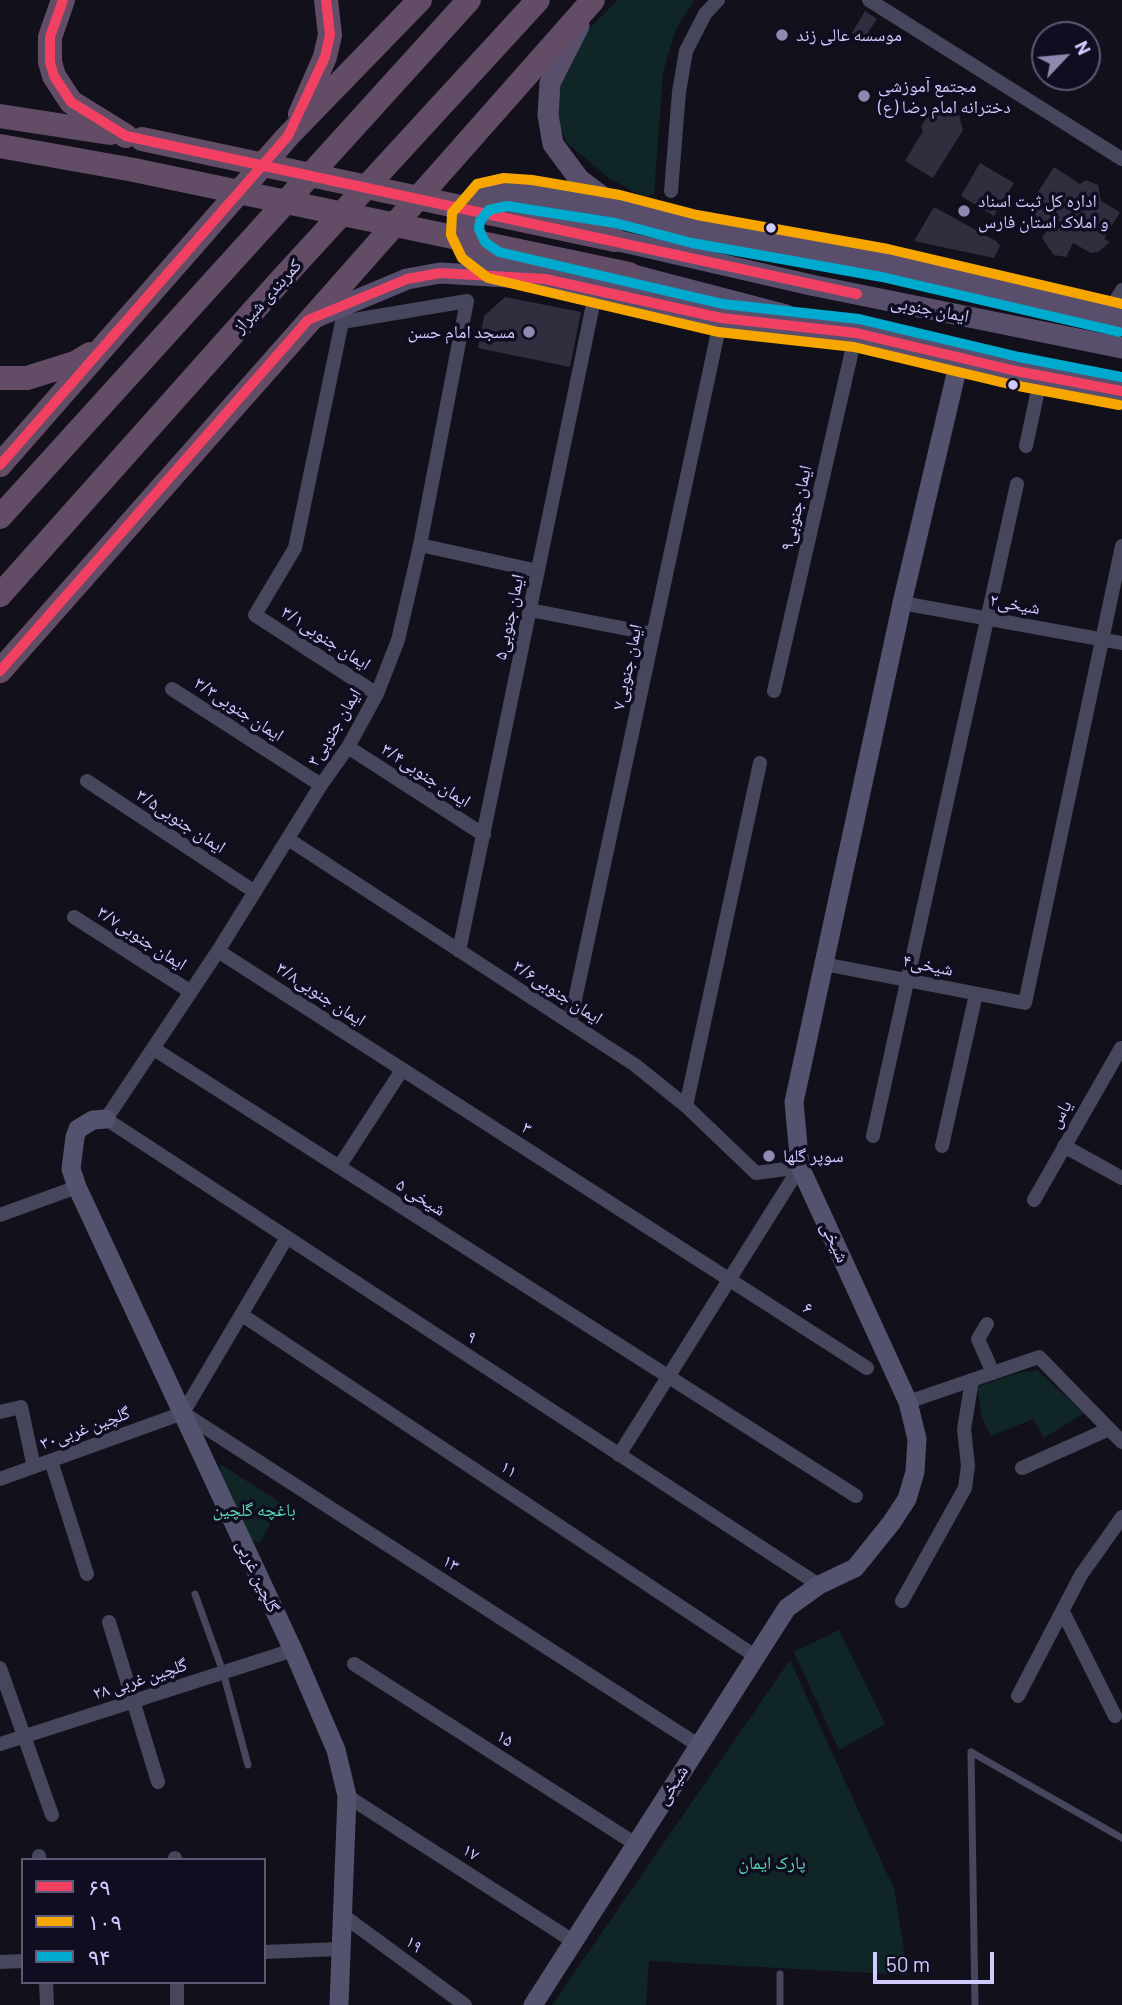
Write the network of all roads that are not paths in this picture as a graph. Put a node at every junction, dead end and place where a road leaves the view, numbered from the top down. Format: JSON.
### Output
{"nodes":[{"id":1,"x":63,"y":0,"type":"edge"},
{"id":2,"x":326,"y":0,"type":"edge"},
{"id":3,"x":420,"y":0,"type":"edge"},
{"id":4,"x":469,"y":0,"type":"edge"},
{"id":5,"x":538,"y":0,"type":"edge"},
{"id":6,"x":593,"y":0,"type":"edge"},
{"id":7,"x":718,"y":0,"type":"edge"},
{"id":8,"x":869,"y":0,"type":"edge"},
{"id":9,"x":0,"y":116,"type":"edge"},
{"id":10,"x":288,"y":136,"type":"junction"},
{"id":11,"x":134,"y":137,"type":"junction"},
{"id":12,"x":1,"y":147,"type":"edge"},
{"id":13,"x":1122,"y":159,"type":"edge"},
{"id":14,"x":671,"y":191,"type":"dead end"},
{"id":15,"x":618,"y":209,"type":"junction"},
{"id":16,"x":615,"y":240,"type":"joint"},
{"id":17,"x":629,"y":274,"type":"joint"},
{"id":18,"x":545,"y":279,"type":"junction"},
{"id":19,"x":597,"y":290,"type":"junction"},
{"id":20,"x":1122,"y":290,"type":"edge"},
{"id":21,"x":1115,"y":316,"type":"edge"},
{"id":22,"x":721,"y":318,"type":"junction"},
{"id":23,"x":309,"y":320,"type":"junction"},
{"id":24,"x":856,"y":333,"type":"junction"},
{"id":25,"x":102,"y":347,"type":"junction"},
{"id":26,"x":1122,"y":348,"type":"edge"},
{"id":27,"x":960,"y":357,"type":"junction"},
{"id":28,"x":1041,"y":376,"type":"junction"},
{"id":29,"x":0,"y":378,"type":"edge"},
{"id":30,"x":1122,"y":391,"type":"edge"},
{"id":31,"x":1027,"y":446,"type":"dead end"},
{"id":32,"x":0,"y":465,"type":"edge"},
{"id":33,"x":1017,"y":484,"type":"dead end"},
{"id":34,"x":0,"y":517,"type":"edge"},
{"id":35,"x":420,"y":545,"type":"junction"},
{"id":36,"x":1122,"y":546,"type":"edge"},
{"id":37,"x":538,"y":571,"type":"junction"},
{"id":38,"x":0,"y":595,"type":"edge"},
{"id":39,"x":902,"y":603,"type":"junction"},
{"id":40,"x":530,"y":610,"type":"junction"},
{"id":41,"x":255,"y":615,"type":"joint"},
{"id":42,"x":988,"y":618,"type":"junction"},
{"id":43,"x":653,"y":634,"type":"junction"},
{"id":44,"x":1102,"y":640,"type":"junction"},
{"id":45,"x":1122,"y":643,"type":"edge"},
{"id":46,"x":0,"y":671,"type":"edge"},
{"id":47,"x":172,"y":689,"type":"dead end"},
{"id":48,"x":774,"y":691,"type":"dead end"},
{"id":49,"x":377,"y":694,"type":"junction"},
{"id":50,"x":348,"y":747,"type":"junction"},
{"id":51,"x":760,"y":763,"type":"dead end"},
{"id":52,"x":87,"y":781,"type":"dead end"},
{"id":53,"x":321,"y":785,"type":"junction"},
{"id":54,"x":484,"y":835,"type":"junction"},
{"id":55,"x":288,"y":839,"type":"junction"},
{"id":56,"x":255,"y":892,"type":"junction"},
{"id":57,"x":74,"y":917,"type":"dead end"},
{"id":58,"x":218,"y":951,"type":"junction"},
{"id":59,"x":460,"y":951,"type":"junction"},
{"id":60,"x":824,"y":964,"type":"junction"},
{"id":61,"x":908,"y":980,"type":"junction"},
{"id":62,"x":191,"y":992,"type":"junction"},
{"id":63,"x":976,"y":994,"type":"junction"},
{"id":64,"x":570,"y":1023,"type":"junction"},
{"id":65,"x":1121,"y":1048,"type":"edge"},
{"id":66,"x":154,"y":1049,"type":"junction"},
{"id":67,"x":402,"y":1070,"type":"junction"},
{"id":68,"x":686,"y":1106,"type":"junction"},
{"id":69,"x":106,"y":1119,"type":"junction"},
{"id":70,"x":873,"y":1136,"type":"dead end"},
{"id":71,"x":942,"y":1146,"type":"dead end"},
{"id":72,"x":1064,"y":1146,"type":"junction"},
{"id":73,"x":339,"y":1167,"type":"junction"},
{"id":74,"x":800,"y":1167,"type":"junction"},
{"id":75,"x":74,"y":1178,"type":"junction"},
{"id":76,"x":1122,"y":1178,"type":"edge"},
{"id":77,"x":1034,"y":1200,"type":"dead end"},
{"id":78,"x":0,"y":1215,"type":"edge"},
{"id":79,"x":286,"y":1239,"type":"junction"},
{"id":80,"x":729,"y":1281,"type":"junction"},
{"id":81,"x":242,"y":1315,"type":"junction"},
{"id":82,"x":987,"y":1324,"type":"dead end"},
{"id":83,"x":867,"y":1368,"type":"dead end"},
{"id":84,"x":993,"y":1373,"type":"junction"},
{"id":85,"x":668,"y":1376,"type":"junction"},
{"id":86,"x":972,"y":1380,"type":"junction"},
{"id":87,"x":908,"y":1402,"type":"junction"},
{"id":88,"x":0,"y":1412,"type":"edge"},
{"id":89,"x":183,"y":1413,"type":"junction"},
{"id":90,"x":1109,"y":1429,"type":"junction"},
{"id":91,"x":1122,"y":1442,"type":"edge"},
{"id":92,"x":619,"y":1455,"type":"junction"},
{"id":93,"x":51,"y":1461,"type":"junction"},
{"id":94,"x":34,"y":1467,"type":"junction"},
{"id":95,"x":1021,"y":1468,"type":"dead end"},
{"id":96,"x":0,"y":1479,"type":"edge"},
{"id":97,"x":856,"y":1496,"type":"dead end"},
{"id":98,"x":1120,"y":1524,"type":"edge"},
{"id":99,"x":87,"y":1574,"type":"dead end"},
{"id":100,"x":818,"y":1584,"type":"junction"},
{"id":101,"x":195,"y":1594,"type":"dead end"},
{"id":102,"x":902,"y":1601,"type":"dead end"},
{"id":103,"x":1063,"y":1612,"type":"junction"},
{"id":104,"x":109,"y":1622,"type":"dead end"},
{"id":105,"x":293,"y":1650,"type":"junction"},
{"id":106,"x":755,"y":1656,"type":"junction"},
{"id":107,"x":354,"y":1664,"type":"dead end"},
{"id":108,"x":0,"y":1668,"type":"edge"},
{"id":109,"x":223,"y":1672,"type":"junction"},
{"id":110,"x":1018,"y":1696,"type":"dead end"},
{"id":111,"x":135,"y":1701,"type":"junction"},
{"id":112,"x":1115,"y":1716,"type":"dead end"},
{"id":113,"x":25,"y":1736,"type":"junction"},
{"id":114,"x":0,"y":1744,"type":"edge"},
{"id":115,"x":698,"y":1745,"type":"junction"},
{"id":116,"x":248,"y":1765,"type":"dead end"},
{"id":117,"x":158,"y":1782,"type":"dead end"},
{"id":118,"x":347,"y":1796,"type":"junction"},
{"id":119,"x":52,"y":1815,"type":"dead end"},
{"id":120,"x":1122,"y":1838,"type":"edge"},
{"id":121,"x":634,"y":1843,"type":"junction"},
{"id":122,"x":341,"y":1914,"type":"junction"},
{"id":123,"x":573,"y":1941,"type":"junction"},
{"id":124,"x":339,"y":1949,"type":"junction"},
{"id":125,"x":266,"y":1952,"type":"edge"},
{"id":126,"x":21,"y":1961,"type":"edge"},
{"id":127,"x":0,"y":1962,"type":"edge"},
{"id":128,"x":780,"y":1974,"type":"dead end"},
{"id":129,"x":46,"y":1984,"type":"edge"},
{"id":130,"x":177,"y":1984,"type":"edge"},
{"id":131,"x":47,"y":2005,"type":"edge"},
{"id":132,"x":177,"y":2005,"type":"edge"},
{"id":133,"x":339,"y":2005,"type":"edge"},
{"id":134,"x":465,"y":2005,"type":"edge"},
{"id":135,"x":533,"y":2005,"type":"edge"},
{"id":136,"x":780,"y":2005,"type":"edge"},
{"id":137,"x":975,"y":2005,"type":"edge"}],
"edges":[{"from":1,"to":11,"type":"highway"},
{"from":2,"to":10,"type":"highway"},
{"from":3,"to":10,"type":"highway"},
{"from":4,"to":34,"type":"highway"},
{"from":5,"to":38,"type":"highway","name":"کمربندی شیراز"},
{"from":6,"to":15,"type":"main road"},
{"from":6,"to":23,"type":"highway"},
{"from":7,"to":14,"type":"street"},
{"from":8,"to":13,"type":"street"},
{"from":9,"to":11,"type":"highway"},
{"from":10,"to":25,"type":"highway"},
{"from":11,"to":16,"type":"highway","bridge":true},
{"from":12,"to":17,"type":"highway","bridge":true},
{"from":15,"to":18,"type":"main road"},
{"from":15,"to":21,"type":"main road"},
{"from":16,"to":26,"type":"main road","name":"ایمان جنوبی"},
{"from":17,"to":24,"type":"main road"},
{"from":18,"to":19,"type":"main road"},
{"from":18,"to":23,"type":"main road"},
{"from":19,"to":22,"type":"main road"},
{"from":19,"to":37,"type":"street","name":"ایمان جنوبی۵"},
{"from":20,"to":21,"type":"street"},
{"from":22,"to":24,"type":"main road"},
{"from":22,"to":43,"type":"street","name":"ایمان جنوبی۷"},
{"from":23,"to":46,"type":"highway"},
{"from":24,"to":27,"type":"main road"},
{"from":24,"to":48,"type":"street","name":"ایمان جنوبی۹"},
{"from":25,"to":29,"type":"highway"},
{"from":25,"to":32,"type":"highway"},
{"from":27,"to":28,"type":"main road"},
{"from":27,"to":39,"type":"street","name":"شیخی"},
{"from":28,"to":30,"type":"main road"},
{"from":28,"to":31,"type":"street"},
{"from":33,"to":42,"type":"street"},
{"from":35,"to":37,"type":"street"},
{"from":35,"to":41,"type":"street","name":"ایمان جنوبی۳"},
{"from":35,"to":49,"type":"street","name":"ایمان جنوبی۳"},
{"from":36,"to":44,"type":"street"},
{"from":37,"to":40,"type":"street","name":"ایمان جنوبی۵"},
{"from":39,"to":42,"type":"street","name":"شیخی۲"},
{"from":39,"to":60,"type":"street","name":"شیخی"},
{"from":40,"to":43,"type":"street"},
{"from":40,"to":54,"type":"street","name":"ایمان جنوبی۵"},
{"from":41,"to":49,"type":"street","name":"ایمان جنوبی۳/۱"},
{"from":42,"to":44,"type":"street","name":"شیخی۲"},
{"from":42,"to":61,"type":"street"},
{"from":43,"to":64,"type":"street","name":"ایمان جنوبی۷"},
{"from":44,"to":45,"type":"street","name":"شیخی۲"},
{"from":44,"to":63,"type":"street","name":"شیخی۴"},
{"from":47,"to":53,"type":"street","name":"ایمان جنوبی۳/۳"},
{"from":49,"to":50,"type":"street","name":"ایمان جنوبی۳"},
{"from":50,"to":53,"type":"street","name":"ایمان جنوبی۳"},
{"from":50,"to":54,"type":"street","name":"ایمان جنوبی۳/۴"},
{"from":51,"to":68,"type":"street"},
{"from":52,"to":56,"type":"street","name":"ایمان جنوبی۳/۵"},
{"from":53,"to":55,"type":"street","name":"ایمان جنوبی۳"},
{"from":54,"to":59,"type":"street","name":"ایمان جنوبی۵"},
{"from":55,"to":56,"type":"street","name":"ایمان جنوبی۳"},
{"from":55,"to":59,"type":"street","name":"ایمان جنوبی۳/۶"},
{"from":56,"to":58,"type":"street","name":"ایمان جنوبی۳"},
{"from":57,"to":62,"type":"street","name":"ایمان جنوبی۳/۷"},
{"from":58,"to":62,"type":"street","name":"ایمان جنوبی۳"},
{"from":58,"to":67,"type":"street","name":"ایمان جنوبی۳/۸"},
{"from":59,"to":64,"type":"street","name":"ایمان جنوبی۳/۶"},
{"from":60,"to":61,"type":"street","name":"شیخی۴"},
{"from":60,"to":74,"type":"street","name":"شیخی"},
{"from":61,"to":63,"type":"street","name":"شیخی۴"},
{"from":61,"to":70,"type":"street"},
{"from":62,"to":66,"type":"street","name":"ایمان جنوبی۳"},
{"from":63,"to":71,"type":"street"},
{"from":64,"to":68,"type":"street","name":"ایمان جنوبی۳/۶"},
{"from":65,"to":72,"type":"street","name":"یاس"},
{"from":66,"to":69,"type":"street","name":"ایمان جنوبی۳"},
{"from":66,"to":73,"type":"street","name":"شیخی ۵"},
{"from":67,"to":73,"type":"street"},
{"from":67,"to":80,"type":"street","name":"۳"},
{"from":68,"to":74,"type":"street","name":"ایمان جنوبی۳/۶"},
{"from":69,"to":75,"type":"street"},
{"from":69,"to":79,"type":"street","name":"۹"},
{"from":72,"to":76,"type":"street"},
{"from":72,"to":77,"type":"street","name":"یاس"},
{"from":73,"to":85,"type":"street","name":"شیخی ۵"},
{"from":74,"to":80,"type":"street"},
{"from":74,"to":87,"type":"street","name":"شیخی"},
{"from":75,"to":78,"type":"street"},
{"from":75,"to":89,"type":"street","name":"گلچین غربی"},
{"from":79,"to":81,"type":"street"},
{"from":79,"to":92,"type":"street","name":"۹"},
{"from":80,"to":83,"type":"street","name":"۶"},
{"from":80,"to":85,"type":"street"},
{"from":81,"to":89,"type":"street"},
{"from":81,"to":106,"type":"street","name":"۱۱"},
{"from":82,"to":84,"type":"street"},
{"from":84,"to":86,"type":"street"},
{"from":84,"to":90,"type":"street"},
{"from":85,"to":92,"type":"street"},
{"from":85,"to":97,"type":"street","name":"شیخی ۵"},
{"from":86,"to":87,"type":"street"},
{"from":86,"to":102,"type":"street"},
{"from":87,"to":100,"type":"street","name":"شیخی"},
{"from":88,"to":94,"type":"street"},
{"from":89,"to":93,"type":"street","name":"گلچین غربی۳۰"},
{"from":89,"to":105,"type":"street","name":"گلچین غربی"},
{"from":89,"to":115,"type":"street","name":"۱۳"},
{"from":90,"to":91,"type":"street"},
{"from":90,"to":95,"type":"street"},
{"from":92,"to":100,"type":"street","name":"۹"},
{"from":93,"to":94,"type":"street","name":"گلچین غربی۳۰"},
{"from":93,"to":99,"type":"street"},
{"from":94,"to":96,"type":"street","name":"گلچین غربی۳۰"},
{"from":98,"to":103,"type":"street"},
{"from":100,"to":106,"type":"street","name":"شیخی"},
{"from":101,"to":109,"type":"lane"},
{"from":103,"to":110,"type":"street"},
{"from":103,"to":112,"type":"street"},
{"from":104,"to":111,"type":"street"},
{"from":105,"to":109,"type":"street","name":"گلچین غربی ۲۸"},
{"from":105,"to":118,"type":"street","name":"گلچین غربی"},
{"from":106,"to":115,"type":"street","name":"شیخی"},
{"from":107,"to":121,"type":"street","name":"۱۵"},
{"from":108,"to":113,"type":"street"},
{"from":109,"to":111,"type":"street","name":"گلچین غربی ۲۸"},
{"from":109,"to":116,"type":"lane"},
{"from":111,"to":113,"type":"street","name":"گلچین غربی ۲۸"},
{"from":111,"to":117,"type":"street"},
{"from":113,"to":114,"type":"street","name":"گلچین غربی ۲۸"},
{"from":113,"to":119,"type":"street"},
{"from":115,"to":121,"type":"street","name":"شیخی"},
{"from":118,"to":122,"type":"street","name":"گلچین غربی"},
{"from":118,"to":123,"type":"street","name":"۱۷"},
{"from":120,"to":137,"type":"lane"},
{"from":121,"to":123,"type":"street","name":"شیخی"},
{"from":122,"to":124,"type":"street","name":"گلچین غربی"},
{"from":122,"to":134,"type":"street","name":"۱۹"},
{"from":123,"to":135,"type":"street","name":"شیخی"},
{"from":124,"to":125,"type":"street"},
{"from":124,"to":133,"type":"street","name":"گلچین غربی"},
{"from":126,"to":127,"type":"street"},
{"from":128,"to":136,"type":"lane"},
{"from":129,"to":131,"type":"street"},
{"from":130,"to":132,"type":"street"}]}
